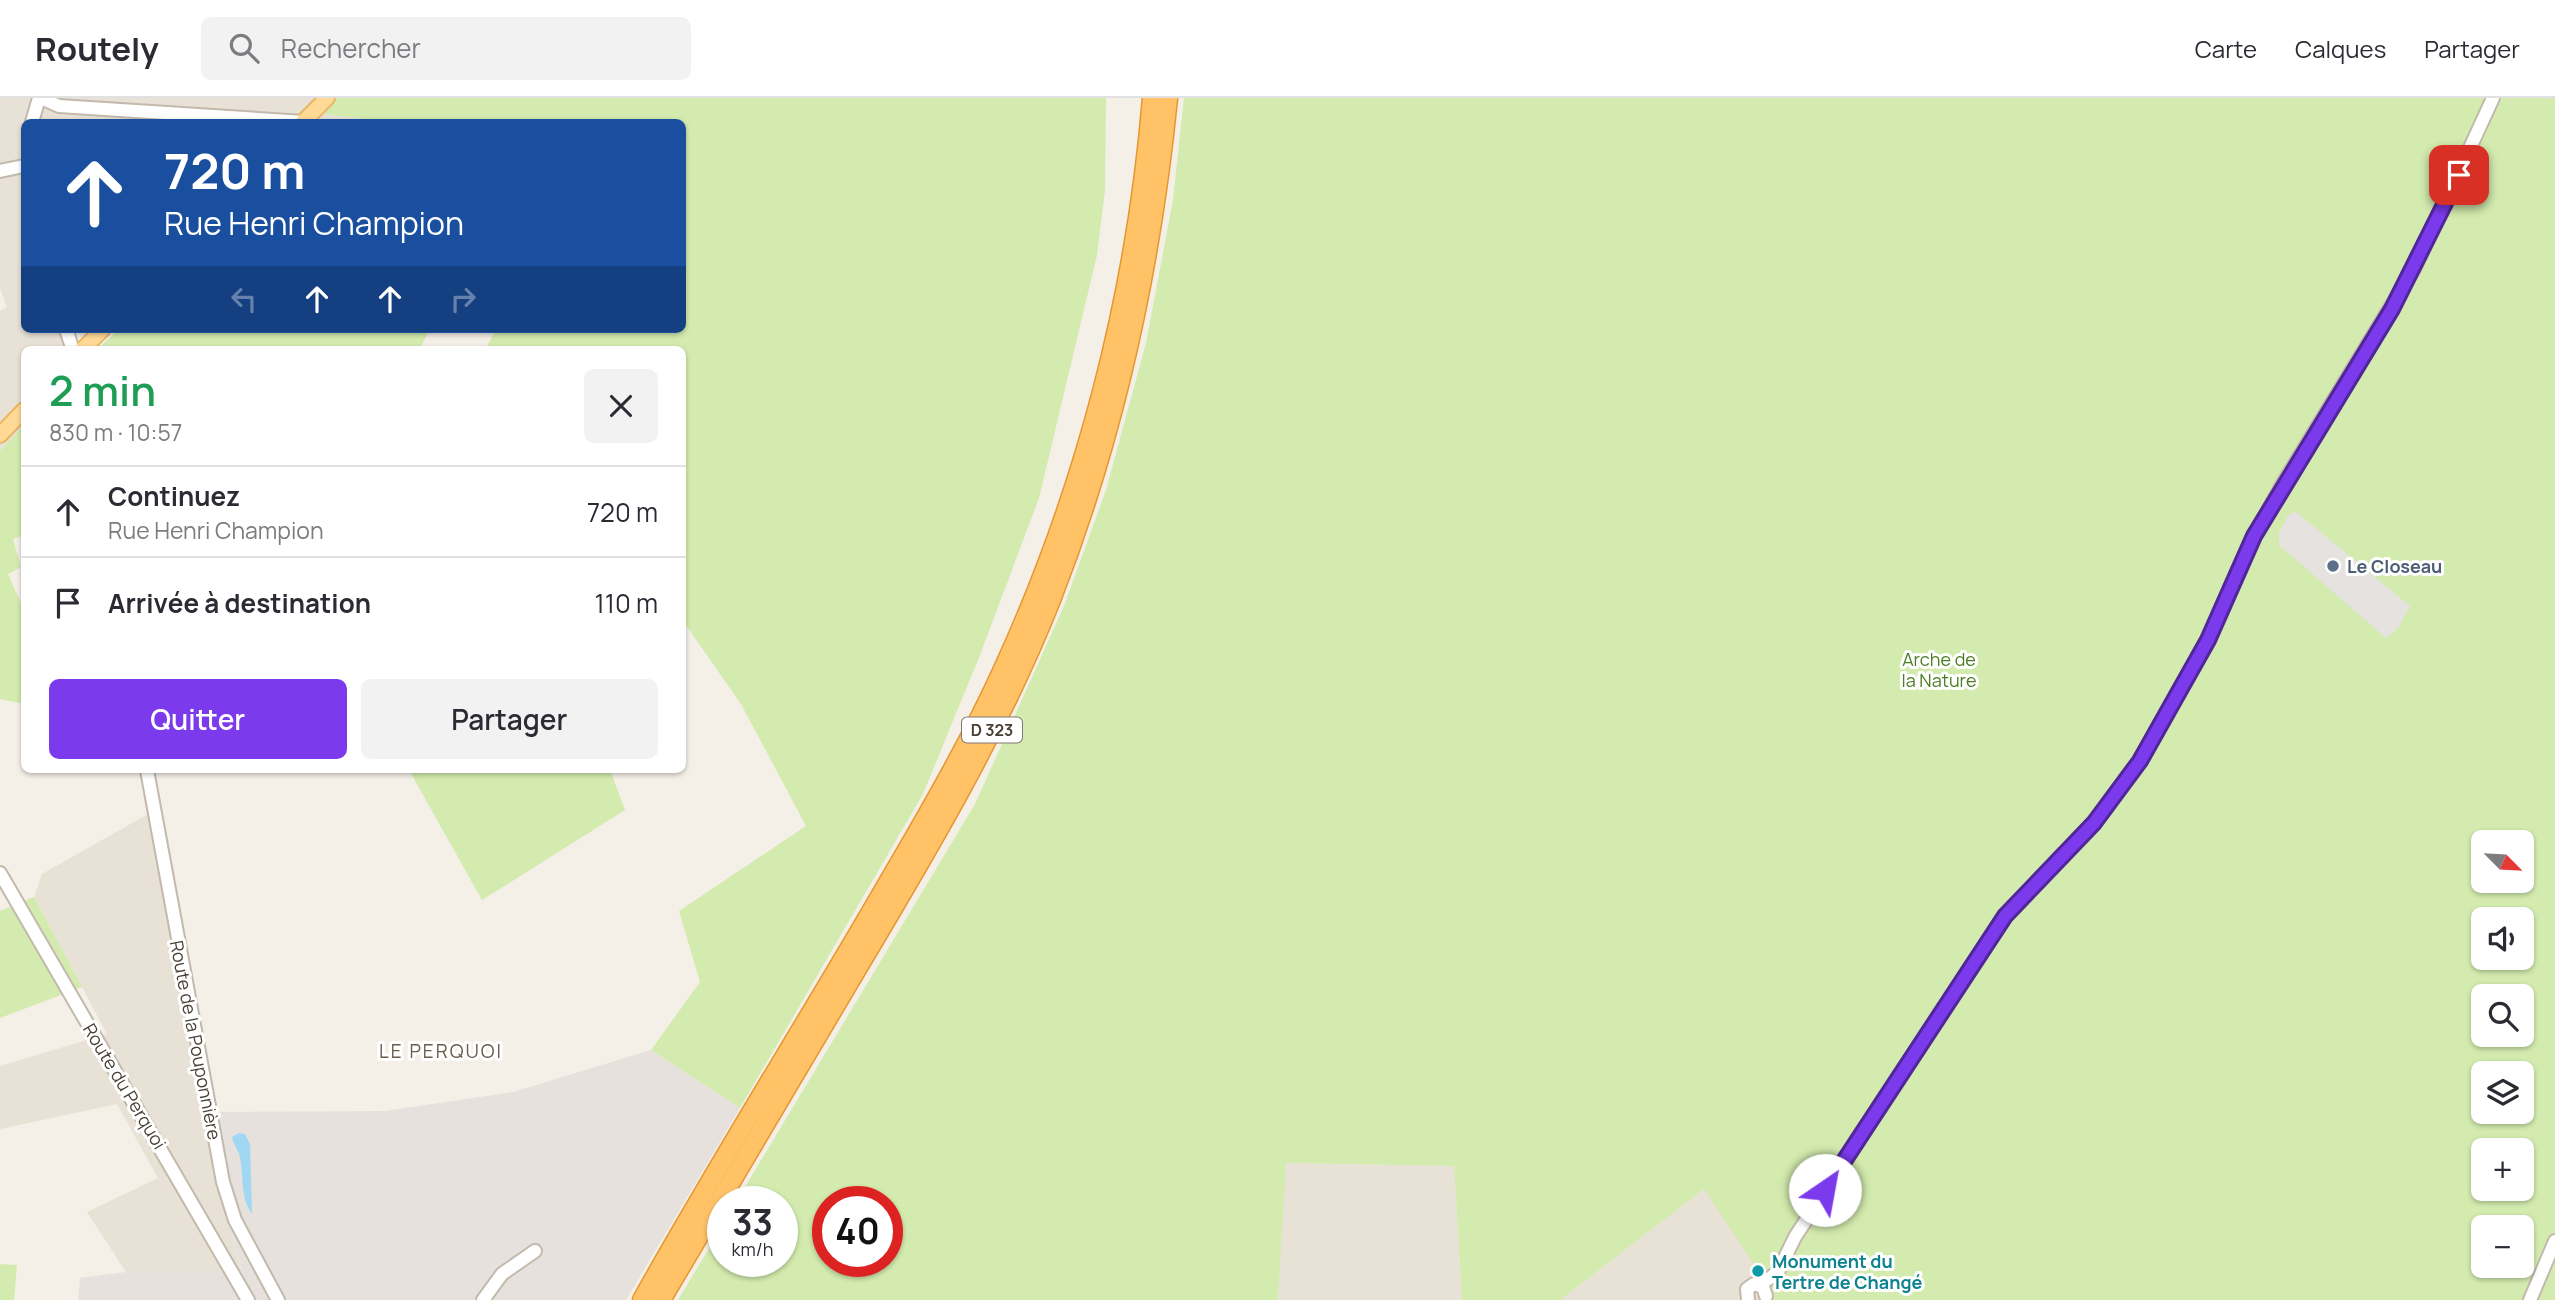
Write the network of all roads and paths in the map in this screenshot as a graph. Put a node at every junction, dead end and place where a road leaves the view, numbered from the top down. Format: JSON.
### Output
{"nodes":[{"id":1,"x":40,"y":98,"type":"edge"},
{"id":2,"x":327,"y":98,"type":"edge"},
{"id":3,"x":1152,"y":98,"type":"edge"},
{"id":4,"x":1168,"y":98,"type":"edge"},
{"id":5,"x":2493,"y":98,"type":"edge"},
{"id":6,"x":33,"y":119,"type":"edge"},
{"id":7,"x":257,"y":119,"type":"edge"},
{"id":8,"x":306,"y":119,"type":"edge"},
{"id":9,"x":21,"y":167,"type":"edge"},
{"id":10,"x":0,"y":172,"type":"edge"},
{"id":11,"x":99,"y":333,"type":"edge"},
{"id":12,"x":86,"y":346,"type":"edge"},
{"id":13,"x":21,"y":413,"type":"edge"},
{"id":14,"x":0,"y":435,"type":"edge"},
{"id":15,"x":148,"y":773,"type":"edge"},
{"id":16,"x":0,"y":873,"type":"edge"},
{"id":17,"x":2555,"y":1241,"type":"edge"},
{"id":18,"x":535,"y":1251,"type":"dead end"},
{"id":19,"x":1764,"y":1294,"type":"edge"},
{"id":20,"x":248,"y":1300,"type":"edge"},
{"id":21,"x":278,"y":1300,"type":"edge"},
{"id":22,"x":482,"y":1300,"type":"edge"},
{"id":23,"x":642,"y":1300,"type":"edge"},
{"id":24,"x":661,"y":1300,"type":"edge"},
{"id":25,"x":1746,"y":1300,"type":"edge"},
{"id":26,"x":2530,"y":1300,"type":"edge"}],
"edges":[{"from":1,"to":6,"type":"street"},
{"from":1,"to":7,"type":"street"},
{"from":2,"to":8,"type":"main road"},
{"from":3,"to":23,"type":"highway","number":"D 323"},
{"from":4,"to":24,"type":"highway","number":"D 323"},
{"from":5,"to":19,"type":"street"},
{"from":9,"to":10,"type":"street"},
{"from":11,"to":12,"type":"main road"},
{"from":13,"to":14,"type":"main road"},
{"from":15,"to":21,"type":"street","name":"Route de la Pouponnière"},
{"from":16,"to":20,"type":"street","name":"Route du Perquoi"},
{"from":17,"to":26,"type":"street"},
{"from":18,"to":22,"type":"street"},
{"from":19,"to":25,"type":"street"}]}
